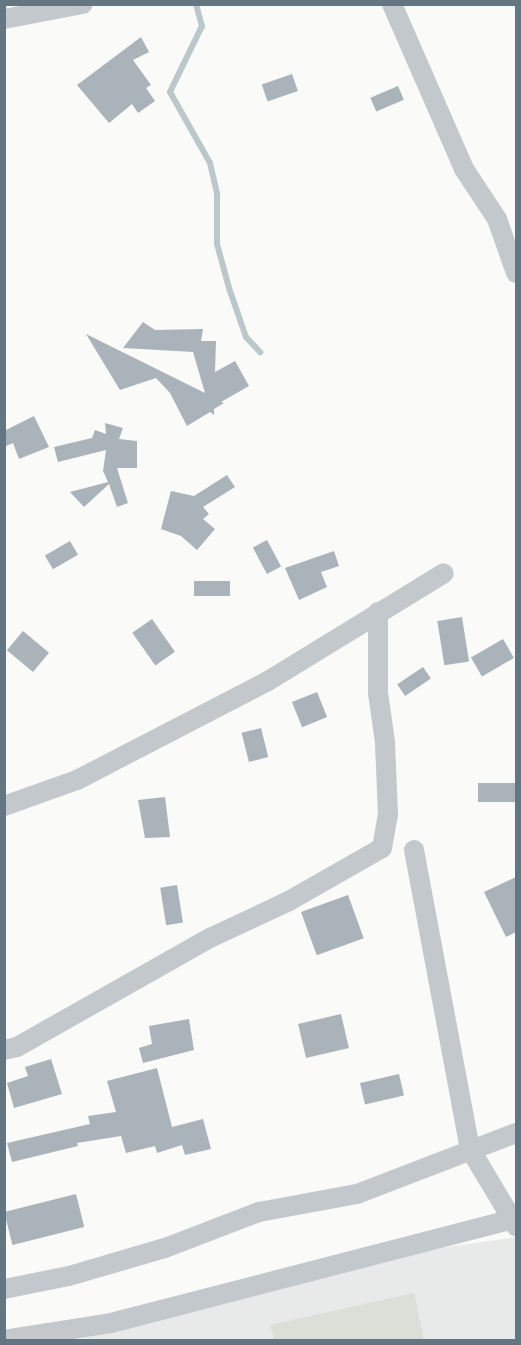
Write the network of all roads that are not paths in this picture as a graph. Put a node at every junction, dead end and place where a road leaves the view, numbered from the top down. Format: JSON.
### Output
{"nodes":[{"id":1,"x":83,"y":4,"type":"edge"},
{"id":2,"x":392,"y":4,"type":"edge"},
{"id":3,"x":4,"y":19,"type":"edge"},
{"id":4,"x":516,"y":273,"type":"edge"},
{"id":5,"x":444,"y":573,"type":"dead end"},
{"id":6,"x":378,"y":612,"type":"junction"},
{"id":7,"x":4,"y":806,"type":"edge"},
{"id":8,"x":414,"y":850,"type":"dead end"},
{"id":9,"x":4,"y":1050,"type":"edge"},
{"id":10,"x":516,"y":1133,"type":"edge"},
{"id":11,"x":470,"y":1149,"type":"junction"},
{"id":12,"x":516,"y":1221,"type":"edge"},
{"id":13,"x":4,"y":1289,"type":"edge"},
{"id":14,"x":4,"y":1340,"type":"edge"}],
"edges":[{"from":1,"to":3,"type":"street"},
{"from":2,"to":4,"type":"street"},
{"from":5,"to":6,"type":"street"},
{"from":6,"to":7,"type":"street"},
{"from":6,"to":9,"type":"street"},
{"from":8,"to":11,"type":"street"},
{"from":10,"to":11,"type":"street"},
{"from":11,"to":12,"type":"street"},
{"from":11,"to":13,"type":"street"},
{"from":12,"to":14,"type":"street"}]}
